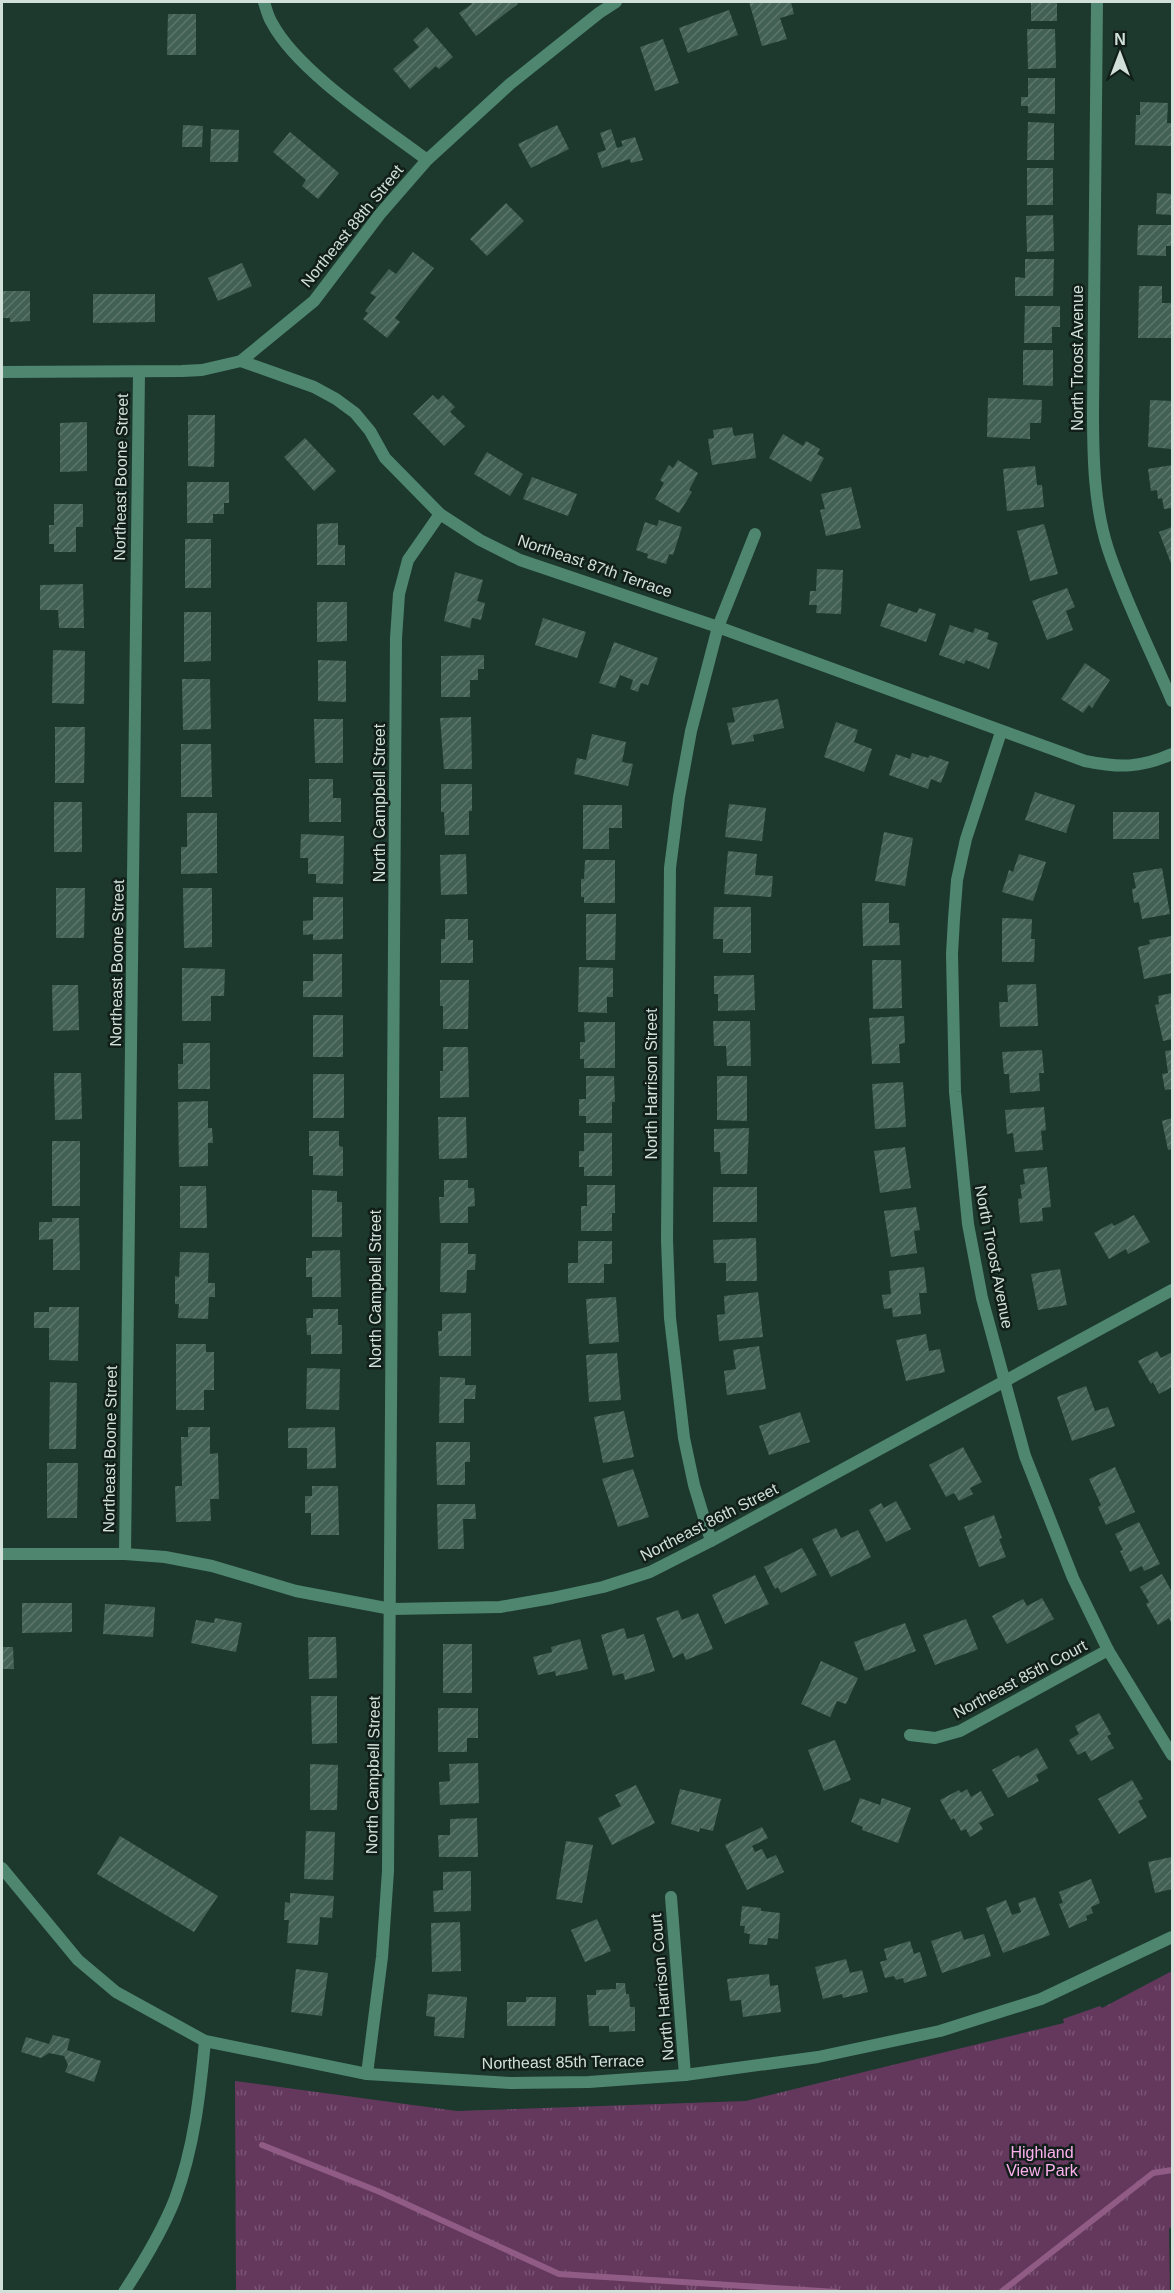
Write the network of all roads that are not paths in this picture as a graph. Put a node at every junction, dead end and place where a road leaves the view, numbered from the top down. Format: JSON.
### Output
{"nodes":[{"id":1,"x":264,"y":2,"type":"edge"},
{"id":2,"x":616,"y":2,"type":"edge"},
{"id":3,"x":1097,"y":2,"type":"edge"},
{"id":4,"x":427,"y":160,"type":"junction"},
{"id":5,"x":241,"y":361,"type":"junction"},
{"id":6,"x":2,"y":372,"type":"edge"},
{"id":7,"x":139,"y":372,"type":"junction"},
{"id":8,"x":440,"y":514,"type":"junction"},
{"id":9,"x":755,"y":534,"type":"dead end"},
{"id":10,"x":718,"y":627,"type":"junction"},
{"id":11,"x":1173,"y":701,"type":"edge"},
{"id":12,"x":1001,"y":732,"type":"junction"},
{"id":13,"x":1173,"y":754,"type":"edge"},
{"id":14,"x":1173,"y":1290,"type":"edge"},
{"id":15,"x":1003,"y":1381,"type":"junction"},
{"id":16,"x":711,"y":1541,"type":"junction"},
{"id":17,"x":2,"y":1554,"type":"edge"},
{"id":18,"x":125,"y":1554,"type":"junction"},
{"id":19,"x":390,"y":1609,"type":"junction"},
{"id":20,"x":1108,"y":1650,"type":"junction"},
{"id":21,"x":910,"y":1735,"type":"dead end"},
{"id":22,"x":1173,"y":1755,"type":"edge"},
{"id":23,"x":2,"y":1868,"type":"edge"},
{"id":24,"x":671,"y":1897,"type":"dead end"},
{"id":25,"x":1173,"y":1937,"type":"edge"},
{"id":26,"x":205,"y":2041,"type":"junction"},
{"id":27,"x":367,"y":2074,"type":"junction"},
{"id":28,"x":685,"y":2075,"type":"junction"},
{"id":29,"x":124,"y":2292,"type":"edge"}],
"edges":[{"from":1,"to":4,"type":"street"},
{"from":2,"to":4,"type":"street","name":"Northeast 88th Street"},
{"from":3,"to":11,"type":"street","name":"North Troost Avenue"},
{"from":4,"to":5,"type":"street","name":"Northeast 88th Street"},
{"from":5,"to":7,"type":"street","name":"Northeast 88th Street"},
{"from":5,"to":8,"type":"street","name":"Northeast 87th Terrace"},
{"from":6,"to":7,"type":"street","name":"Northeast 88th Street"},
{"from":7,"to":18,"type":"street","name":"Northeast Boone Street"},
{"from":8,"to":10,"type":"street","name":"Northeast 87th Terrace"},
{"from":8,"to":19,"type":"street","name":"North Campbell Street"},
{"from":9,"to":10,"type":"street"},
{"from":10,"to":12,"type":"street","name":"Northeast 87th Terrace"},
{"from":10,"to":16,"type":"street","name":"North Harrison Street"},
{"from":12,"to":13,"type":"street","name":"Northeast 87th Terrace"},
{"from":12,"to":15,"type":"street","name":"North Troost Avenue"},
{"from":14,"to":15,"type":"street","name":"Northeast 86th Street"},
{"from":15,"to":16,"type":"street","name":"Northeast 86th Street"},
{"from":15,"to":20,"type":"street","name":"North Troost Avenue"},
{"from":16,"to":19,"type":"street","name":"Northeast 86th Street"},
{"from":17,"to":18,"type":"street","name":"Northeast 86th Street"},
{"from":18,"to":19,"type":"street","name":"Northeast 86th Street"},
{"from":19,"to":27,"type":"street","name":"North Campbell Street"},
{"from":20,"to":21,"type":"street","name":"Northeast 85th Court"},
{"from":20,"to":22,"type":"street","name":"North Troost Avenue"},
{"from":23,"to":26,"type":"street","name":"Northeast 85th Terrace"},
{"from":24,"to":28,"type":"street","name":"North Harrison Court"},
{"from":25,"to":28,"type":"street","name":"Northeast 85th Terrace"},
{"from":26,"to":27,"type":"street","name":"Northeast 85th Terrace"},
{"from":26,"to":29,"type":"street"},
{"from":27,"to":28,"type":"street","name":"Northeast 85th Terrace"}]}
